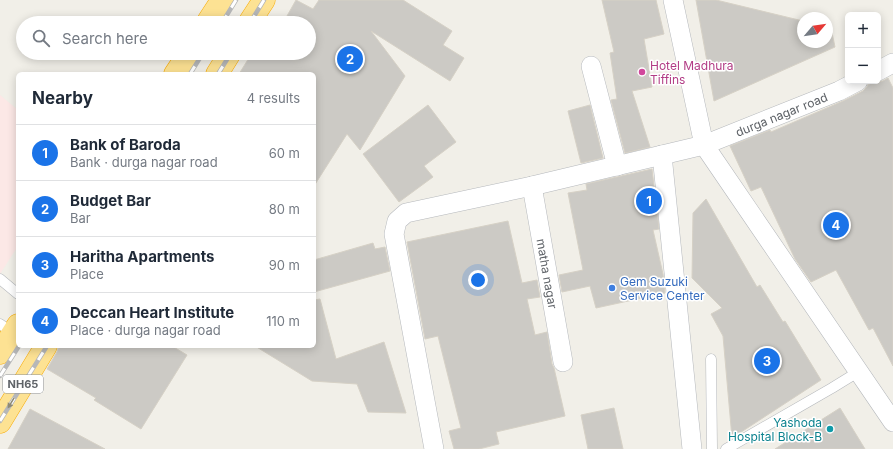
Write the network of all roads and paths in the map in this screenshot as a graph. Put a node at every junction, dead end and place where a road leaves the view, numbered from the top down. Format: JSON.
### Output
{"nodes":[{"id":1,"x":222,"y":0,"type":"edge"},
{"id":2,"x":264,"y":0,"type":"edge"},
{"id":3,"x":673,"y":0,"type":"edge"},
{"id":4,"x":212,"y":16,"type":"edge"},
{"id":5,"x":254,"y":16,"type":"edge"},
{"id":6,"x":184,"y":60,"type":"edge"},
{"id":7,"x":226,"y":60,"type":"edge"},
{"id":8,"x":893,"y":63,"type":"edge"},
{"id":9,"x":591,"y":66,"type":"dead end"},
{"id":10,"x":881,"y":69,"type":"edge"},
{"id":11,"x":176,"y":72,"type":"edge"},
{"id":12,"x":218,"y":72,"type":"edge"},
{"id":13,"x":852,"y":84,"type":"edge"},
{"id":14,"x":704,"y":145,"type":"junction"},
{"id":15,"x":662,"y":155,"type":"junction"},
{"id":16,"x":617,"y":166,"type":"junction"},
{"id":17,"x":532,"y":186,"type":"junction"},
{"id":18,"x":0,"y":279,"type":"edge"},
{"id":19,"x":16,"y":292,"type":"edge"},
{"id":20,"x":10,"y":327,"type":"edge"},
{"id":21,"x":45,"y":348,"type":"edge"},
{"id":22,"x":0,"y":353,"type":"edge"},
{"id":23,"x":711,"y":359,"type":"dead end"},
{"id":24,"x":563,"y":362,"type":"dead end"},
{"id":25,"x":858,"y":372,"type":"junction"},
{"id":26,"x":0,"y":422,"type":"edge"},
{"id":27,"x":893,"y":422,"type":"edge"},
{"id":28,"x":434,"y":449,"type":"edge"},
{"id":29,"x":692,"y":449,"type":"edge"},
{"id":30,"x":712,"y":449,"type":"edge"},
{"id":31,"x":726,"y":449,"type":"edge"}],
"edges":[{"from":1,"to":4,"type":"highway"},
{"from":2,"to":5,"type":"highway"},
{"from":3,"to":14,"type":"street"},
{"from":6,"to":11,"type":"highway"},
{"from":7,"to":12,"type":"highway"},
{"from":8,"to":10,"type":"street"},
{"from":9,"to":16,"type":"street"},
{"from":13,"to":14,"type":"street","name":"durga nagar road"},
{"from":14,"to":15,"type":"street","name":"durga nagar road"},
{"from":14,"to":25,"type":"street"},
{"from":15,"to":16,"type":"street","name":"durga nagar road"},
{"from":15,"to":29,"type":"street"},
{"from":16,"to":17,"type":"street","name":"durga nagar road"},
{"from":17,"to":24,"type":"street","name":"matha nagar"},
{"from":17,"to":28,"type":"street","name":"durga nagar road"},
{"from":18,"to":19,"type":"lane"},
{"from":20,"to":22,"type":"highway"},
{"from":21,"to":26,"type":"highway","number":"NH65","one_way":true},
{"from":23,"to":30,"type":"lane"},
{"from":25,"to":27,"type":"street"},
{"from":25,"to":31,"type":"lane"}]}
